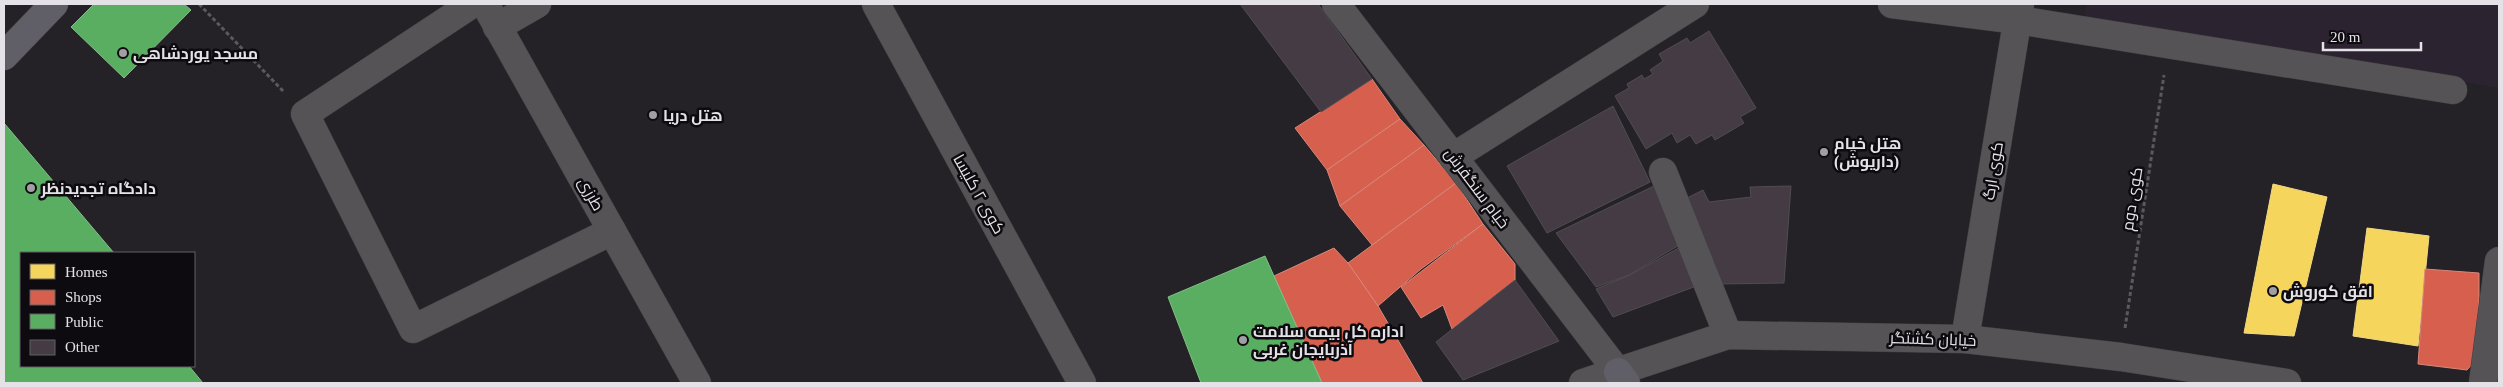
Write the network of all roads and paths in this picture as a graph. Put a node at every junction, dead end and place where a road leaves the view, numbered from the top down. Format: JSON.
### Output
{"nodes":[{"id":1,"x":54,"y":4,"type":"edge"},
{"id":2,"x":199,"y":4,"type":"edge"},
{"id":3,"x":472,"y":4,"type":"edge"},
{"id":4,"x":537,"y":4,"type":"edge"},
{"id":5,"x":876,"y":4,"type":"edge"},
{"id":6,"x":1336,"y":4,"type":"edge"},
{"id":7,"x":1696,"y":4,"type":"edge"},
{"id":8,"x":1892,"y":4,"type":"edge"},
{"id":9,"x":2019,"y":12,"type":"edge"},
{"id":10,"x":491,"y":15,"type":"edge"},
{"id":11,"x":2168,"y":44,"type":"junction"},
{"id":12,"x":4,"y":56,"type":"edge"},
{"id":13,"x":2453,"y":90,"type":"dead end"},
{"id":14,"x":305,"y":114,"type":"junction"},
{"id":15,"x":1453,"y":157,"type":"junction"},
{"id":16,"x":1663,"y":172,"type":"dead end"},
{"id":17,"x":612,"y":231,"type":"junction"},
{"id":18,"x":2499,"y":261,"type":"edge"},
{"id":19,"x":1728,"y":335,"type":"junction"},
{"id":20,"x":1965,"y":338,"type":"junction"},
{"id":21,"x":2120,"y":357,"type":"junction"},
{"id":22,"x":2157,"y":373,"type":"edge"},
{"id":23,"x":1622,"y":378,"type":"edge"},
{"id":24,"x":697,"y":383,"type":"edge"},
{"id":25,"x":1082,"y":383,"type":"edge"},
{"id":26,"x":1584,"y":383,"type":"edge"},
{"id":27,"x":2287,"y":383,"type":"edge"},
{"id":28,"x":2483,"y":383,"type":"edge"}],
"edges":[{"from":1,"to":12,"type":"main road"},
{"from":2,"to":14,"type":"path"},
{"from":3,"to":14,"type":"street"},
{"from":4,"to":10,"type":"street"},
{"from":5,"to":25,"type":"street","name":"کوی ۲ کلیسا"},
{"from":6,"to":15,"type":"street","name":"خیام سنگفرش"},
{"from":7,"to":15,"type":"street"},
{"from":8,"to":9,"type":"street"},
{"from":9,"to":11,"type":"street"},
{"from":9,"to":20,"type":"street","name":"کوی ارگ"},
{"from":10,"to":17,"type":"street","name":"طرزی"},
{"from":11,"to":13,"type":"street"},
{"from":11,"to":21,"type":"path","name":"کوی دوم"},
{"from":14,"to":17,"type":"street"},
{"from":15,"to":23,"type":"street","name":"خیام سنگفرش"},
{"from":16,"to":19,"type":"street"},
{"from":17,"to":24,"type":"street","name":"طرزی"},
{"from":18,"to":28,"type":"street"},
{"from":19,"to":20,"type":"street","name":"خیابان کشتگر"},
{"from":19,"to":23,"type":"street","name":"خیابان کشتگر"},
{"from":20,"to":21,"type":"street","name":"خیابان کشتگر"},
{"from":21,"to":22,"type":"street","name":"خیابان کشتگر"},
{"from":22,"to":27,"type":"street","name":"خیابان کشتگر"},
{"from":23,"to":26,"type":"street","name":"خیابان کشتگر"}]}
